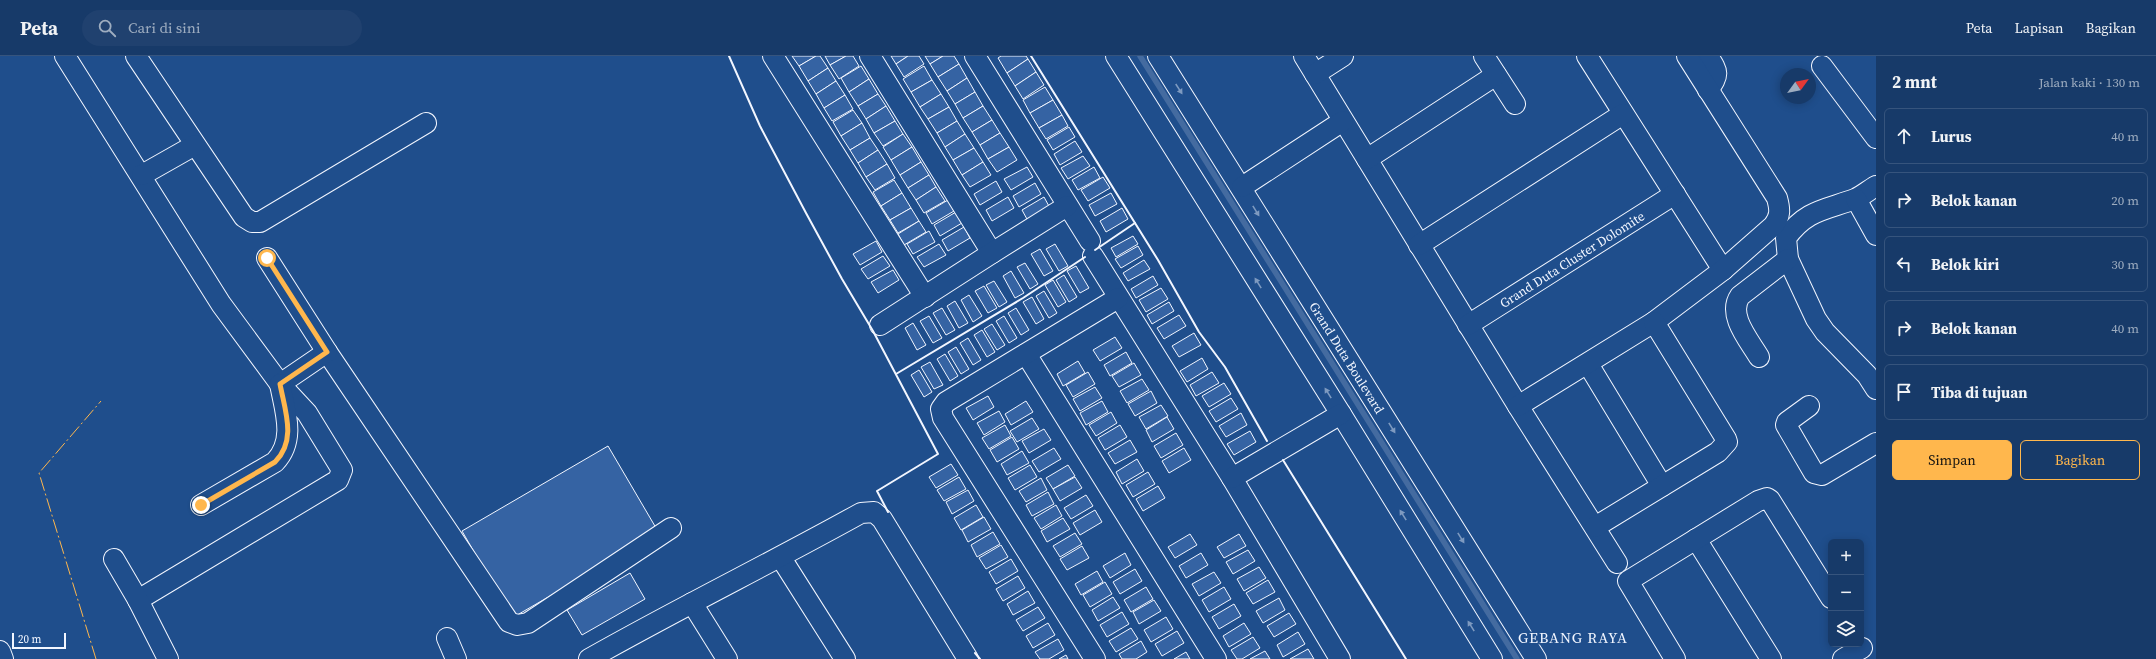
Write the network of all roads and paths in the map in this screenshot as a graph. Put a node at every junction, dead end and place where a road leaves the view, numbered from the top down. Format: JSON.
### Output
{"nodes":[{"id":1,"x":65,"y":56,"type":"edge"},
{"id":2,"x":136,"y":56,"type":"edge"},
{"id":3,"x":773,"y":56,"type":"edge"},
{"id":4,"x":870,"y":56,"type":"edge"},
{"id":5,"x":975,"y":56,"type":"edge"},
{"id":6,"x":1116,"y":56,"type":"edge"},
{"id":7,"x":1158,"y":56,"type":"edge"},
{"id":8,"x":1304,"y":56,"type":"edge"},
{"id":9,"x":1343,"y":56,"type":"edge"},
{"id":10,"x":1484,"y":56,"type":"edge"},
{"id":11,"x":1587,"y":56,"type":"edge"},
{"id":12,"x":1686,"y":56,"type":"edge"},
{"id":13,"x":1708,"y":56,"type":"edge"},
{"id":14,"x":1822,"y":66,"type":"dead end"},
{"id":15,"x":1315,"y":74,"type":"junction"},
{"id":16,"x":1496,"y":75,"type":"junction"},
{"id":17,"x":1708,"y":90,"type":"junction"},
{"id":18,"x":1515,"y":104,"type":"dead end"},
{"id":19,"x":1623,"y":114,"type":"junction"},
{"id":20,"x":1343,"y":121,"type":"junction"},
{"id":21,"x":426,"y":123,"type":"dead end"},
{"id":22,"x":1876,"y":138,"type":"edge"},
{"id":23,"x":195,"y":145,"type":"junction"},
{"id":24,"x":1367,"y":159,"type":"junction"},
{"id":25,"x":142,"y":175,"type":"junction"},
{"id":26,"x":1876,"y":186,"type":"edge"},
{"id":27,"x":1242,"y":187,"type":"junction"},
{"id":28,"x":1675,"y":194,"type":"junction"},
{"id":29,"x":1856,"y":199,"type":"junction"},
{"id":30,"x":1067,"y":206,"type":"junction"},
{"id":31,"x":1876,"y":234,"type":"edge"},
{"id":32,"x":1419,"y":245,"type":"junction"},
{"id":33,"x":992,"y":252,"type":"junction"},
{"id":34,"x":267,"y":258,"type":"dead end"},
{"id":35,"x":1788,"y":259,"type":"junction"},
{"id":36,"x":1723,"y":270,"type":"junction"},
{"id":37,"x":925,"y":297,"type":"junction"},
{"id":38,"x":1118,"y":298,"type":"junction"},
{"id":39,"x":1654,"y":322,"type":"junction"},
{"id":40,"x":880,"y":325,"type":"dead end"},
{"id":41,"x":1468,"y":325,"type":"junction"},
{"id":42,"x":327,"y":352,"type":"junction"},
{"id":43,"x":1026,"y":354,"type":"junction"},
{"id":44,"x":1758,"y":357,"type":"dead end"},
{"id":45,"x":1588,"y":364,"type":"junction"},
{"id":46,"x":280,"y":384,"type":"junction"},
{"id":47,"x":1876,"y":389,"type":"edge"},
{"id":48,"x":1518,"y":406,"type":"junction"},
{"id":49,"x":1809,"y":406,"type":"dead end"},
{"id":50,"x":1341,"y":414,"type":"junction"},
{"id":51,"x":1876,"y":443,"type":"edge"},
{"id":52,"x":1232,"y":478,"type":"junction"},
{"id":53,"x":1662,"y":486,"type":"junction"},
{"id":54,"x":201,"y":505,"type":"dead end"},
{"id":55,"x":1595,"y":527,"type":"junction"},
{"id":56,"x":671,"y":528,"type":"dead end"},
{"id":57,"x":1696,"y":539,"type":"junction"},
{"id":58,"x":781,"y":558,"type":"junction"},
{"id":59,"x":114,"y":559,"type":"dead end"},
{"id":60,"x":1617,"y":563,"type":"dead end"},
{"id":61,"x":1828,"y":593,"type":"edge"},
{"id":62,"x":138,"y":600,"type":"junction"},
{"id":63,"x":692,"y":603,"type":"junction"},
{"id":64,"x":447,"y":638,"type":"dead end"},
{"id":65,"x":1863,"y":650,"type":"edge"},
{"id":66,"x":0,"y":651,"type":"edge"},
{"id":67,"x":596,"y":657,"type":"edge"},
{"id":68,"x":4,"y":659,"type":"edge"},
{"id":69,"x":168,"y":659,"type":"edge"},
{"id":70,"x":456,"y":659,"type":"edge"},
{"id":71,"x":727,"y":659,"type":"edge"},
{"id":72,"x":845,"y":659,"type":"edge"},
{"id":73,"x":968,"y":659,"type":"edge"},
{"id":74,"x":1095,"y":659,"type":"edge"},
{"id":75,"x":1216,"y":659,"type":"edge"},
{"id":76,"x":1340,"y":659,"type":"edge"},
{"id":77,"x":1492,"y":659,"type":"edge"},
{"id":78,"x":1536,"y":659,"type":"edge"},
{"id":79,"x":1675,"y":659,"type":"edge"},
{"id":80,"x":1771,"y":659,"type":"edge"},
{"id":81,"x":1843,"y":659,"type":"edge"}],
"edges":[{"from":1,"to":25,"type":"street"},
{"from":2,"to":23,"type":"street"},
{"from":3,"to":37,"type":"street"},
{"from":4,"to":33,"type":"street"},
{"from":5,"to":30,"type":"street"},
{"from":50,"to":6,"type":"street","one_way":true},
{"from":7,"to":27,"type":"street","name":"Grand Duta Boulevard","one_way":true},
{"from":8,"to":15,"type":"street"},
{"from":9,"to":15,"type":"street"},
{"from":10,"to":16,"type":"street"},
{"from":11,"to":19,"type":"street"},
{"from":12,"to":17,"type":"street"},
{"from":13,"to":17,"type":"street"},
{"from":14,"to":22,"type":"street"},
{"from":15,"to":20,"type":"street"},
{"from":16,"to":18,"type":"street"},
{"from":16,"to":24,"type":"street"},
{"from":17,"to":36,"type":"street"},
{"from":19,"to":28,"type":"street"},
{"from":19,"to":32,"type":"street"},
{"from":20,"to":24,"type":"street"},
{"from":20,"to":27,"type":"street"},
{"from":21,"to":23,"type":"street"},
{"from":23,"to":25,"type":"street"},
{"from":24,"to":32,"type":"street"},
{"from":25,"to":46,"type":"street"},
{"from":26,"to":29,"type":"street"},
{"from":27,"to":78,"type":"street","name":"Grand Duta Boulevard","one_way":true},
{"from":28,"to":36,"type":"street"},
{"from":28,"to":41,"type":"street","name":"Grand Duta Cluster Dolomite"},
{"from":29,"to":31,"type":"street"},
{"from":29,"to":35,"type":"street"},
{"from":30,"to":33,"type":"street"},
{"from":30,"to":38,"type":"street"},
{"from":32,"to":41,"type":"street"},
{"from":33,"to":37,"type":"street"},
{"from":34,"to":42,"type":"street"},
{"from":35,"to":44,"type":"street"},
{"from":35,"to":47,"type":"street"},
{"from":36,"to":39,"type":"street"},
{"from":37,"to":40,"type":"street"},
{"from":38,"to":43,"type":"street"},
{"from":38,"to":52,"type":"street"},
{"from":39,"to":45,"type":"street"},
{"from":39,"to":53,"type":"street"},
{"from":41,"to":48,"type":"street"},
{"from":42,"to":46,"type":"street"},
{"from":42,"to":56,"type":"street"},
{"from":43,"to":74,"type":"street"},
{"from":43,"to":75,"type":"street"},
{"from":45,"to":48,"type":"street"},
{"from":45,"to":53,"type":"street"},
{"from":46,"to":54,"type":"street"},
{"from":46,"to":62,"type":"street"},
{"from":48,"to":55,"type":"street"},
{"from":49,"to":51,"type":"street"},
{"from":50,"to":52,"type":"street"},
{"from":77,"to":50,"type":"street","one_way":true},
{"from":52,"to":76,"type":"street"},
{"from":53,"to":55,"type":"street"},
{"from":55,"to":60,"type":"street"},
{"from":57,"to":61,"type":"street"},
{"from":57,"to":79,"type":"street"},
{"from":57,"to":80,"type":"street"},
{"from":58,"to":63,"type":"street"},
{"from":58,"to":72,"type":"street"},
{"from":58,"to":73,"type":"street"},
{"from":59,"to":62,"type":"street"},
{"from":62,"to":69,"type":"street"},
{"from":63,"to":67,"type":"street"},
{"from":63,"to":71,"type":"street"},
{"from":64,"to":70,"type":"street"},
{"from":65,"to":81,"type":"street"},
{"from":66,"to":68,"type":"street"}]}
